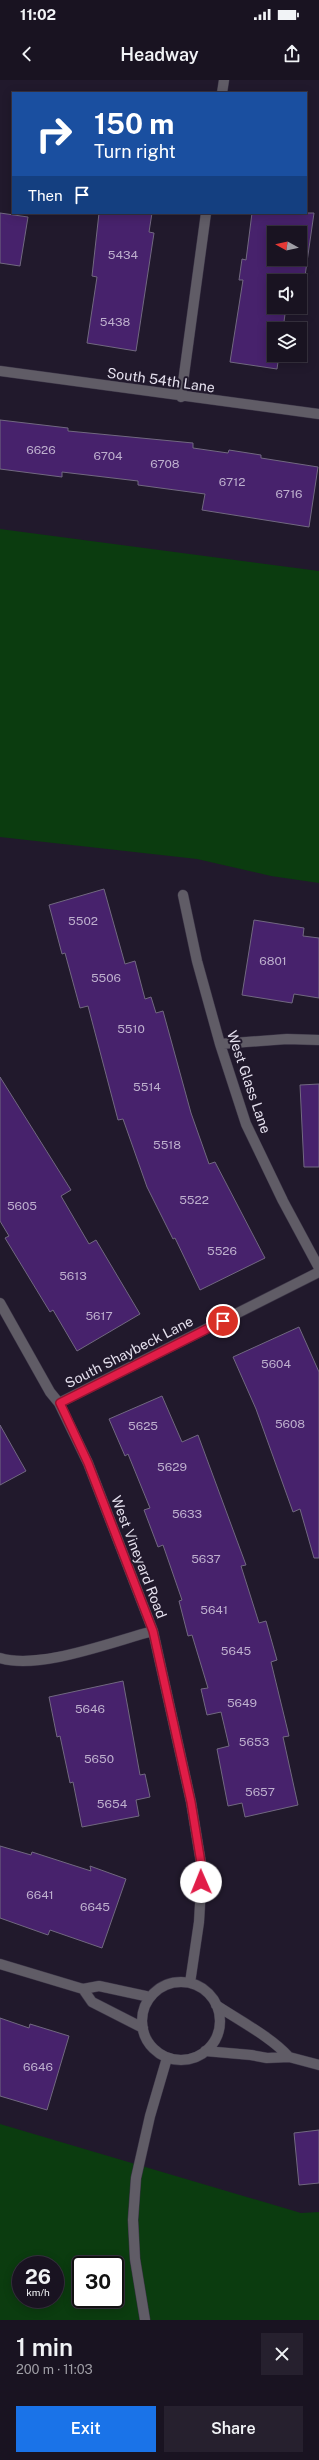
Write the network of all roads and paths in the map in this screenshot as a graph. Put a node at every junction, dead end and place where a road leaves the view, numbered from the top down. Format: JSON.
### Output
{"nodes":[{"id":1,"x":224,"y":80,"type":"edge"},
{"id":2,"x":222,"y":92,"type":"edge"},
{"id":3,"x":206,"y":214,"type":"edge"},
{"id":4,"x":0,"y":371,"type":"edge"},
{"id":5,"x":181,"y":397,"type":"junction"},
{"id":6,"x":319,"y":414,"type":"edge"},
{"id":7,"x":183,"y":895,"type":"dead end"},
{"id":8,"x":319,"y":1040,"type":"edge"},
{"id":9,"x":220,"y":1044,"type":"junction"},
{"id":10,"x":319,"y":1268,"type":"edge"},
{"id":11,"x":319,"y":1272,"type":"edge"},
{"id":12,"x":0,"y":1303,"type":"edge"},
{"id":13,"x":60,"y":1403,"type":"junction"},
{"id":14,"x":153,"y":1631,"type":"junction"},
{"id":15,"x":0,"y":1658,"type":"edge"},
{"id":16,"x":0,"y":1964,"type":"edge"},
{"id":17,"x":190,"y":1983,"type":"junction"},
{"id":18,"x":83,"y":1989,"type":"junction"},
{"id":19,"x":150,"y":1997,"type":"junction"},
{"id":20,"x":216,"y":2005,"type":"junction"},
{"id":21,"x":142,"y":2028,"type":"junction"},
{"id":22,"x":205,"y":2051,"type":"junction"},
{"id":23,"x":289,"y":2057,"type":"junction"},
{"id":24,"x":167,"y":2058,"type":"junction"},
{"id":25,"x":319,"y":2065,"type":"edge"},
{"id":26,"x":145,"y":2320,"type":"edge"}],
"edges":[{"from":1,"to":2,"type":"street"},
{"from":3,"to":5,"type":"street"},
{"from":4,"to":5,"type":"street","name":"South 54th Lane"},
{"from":5,"to":6,"type":"street","name":"South 54th Lane"},
{"from":7,"to":9,"type":"street","name":"West Glass Lane"},
{"from":8,"to":9,"type":"street"},
{"from":9,"to":10,"type":"street","name":"West Glass Lane"},
{"from":11,"to":13,"type":"street","name":"South Shaybeck Lane"},
{"from":12,"to":13,"type":"street","name":"West Vineyard Road"},
{"from":13,"to":14,"type":"street","name":"West Vineyard Road"},
{"from":14,"to":15,"type":"street"},
{"from":14,"to":17,"type":"street","name":"West Vineyard Road"},
{"from":16,"to":18,"type":"street"},
{"from":17,"to":19,"type":"street"},
{"from":17,"to":20,"type":"street"},
{"from":18,"to":19,"type":"street"},
{"from":18,"to":21,"type":"street"},
{"from":19,"to":21,"type":"street"},
{"from":20,"to":22,"type":"street"},
{"from":20,"to":23,"type":"street"},
{"from":21,"to":24,"type":"street"},
{"from":22,"to":23,"type":"street"},
{"from":22,"to":24,"type":"street"},
{"from":23,"to":25,"type":"street"},
{"from":24,"to":26,"type":"street"}]}
